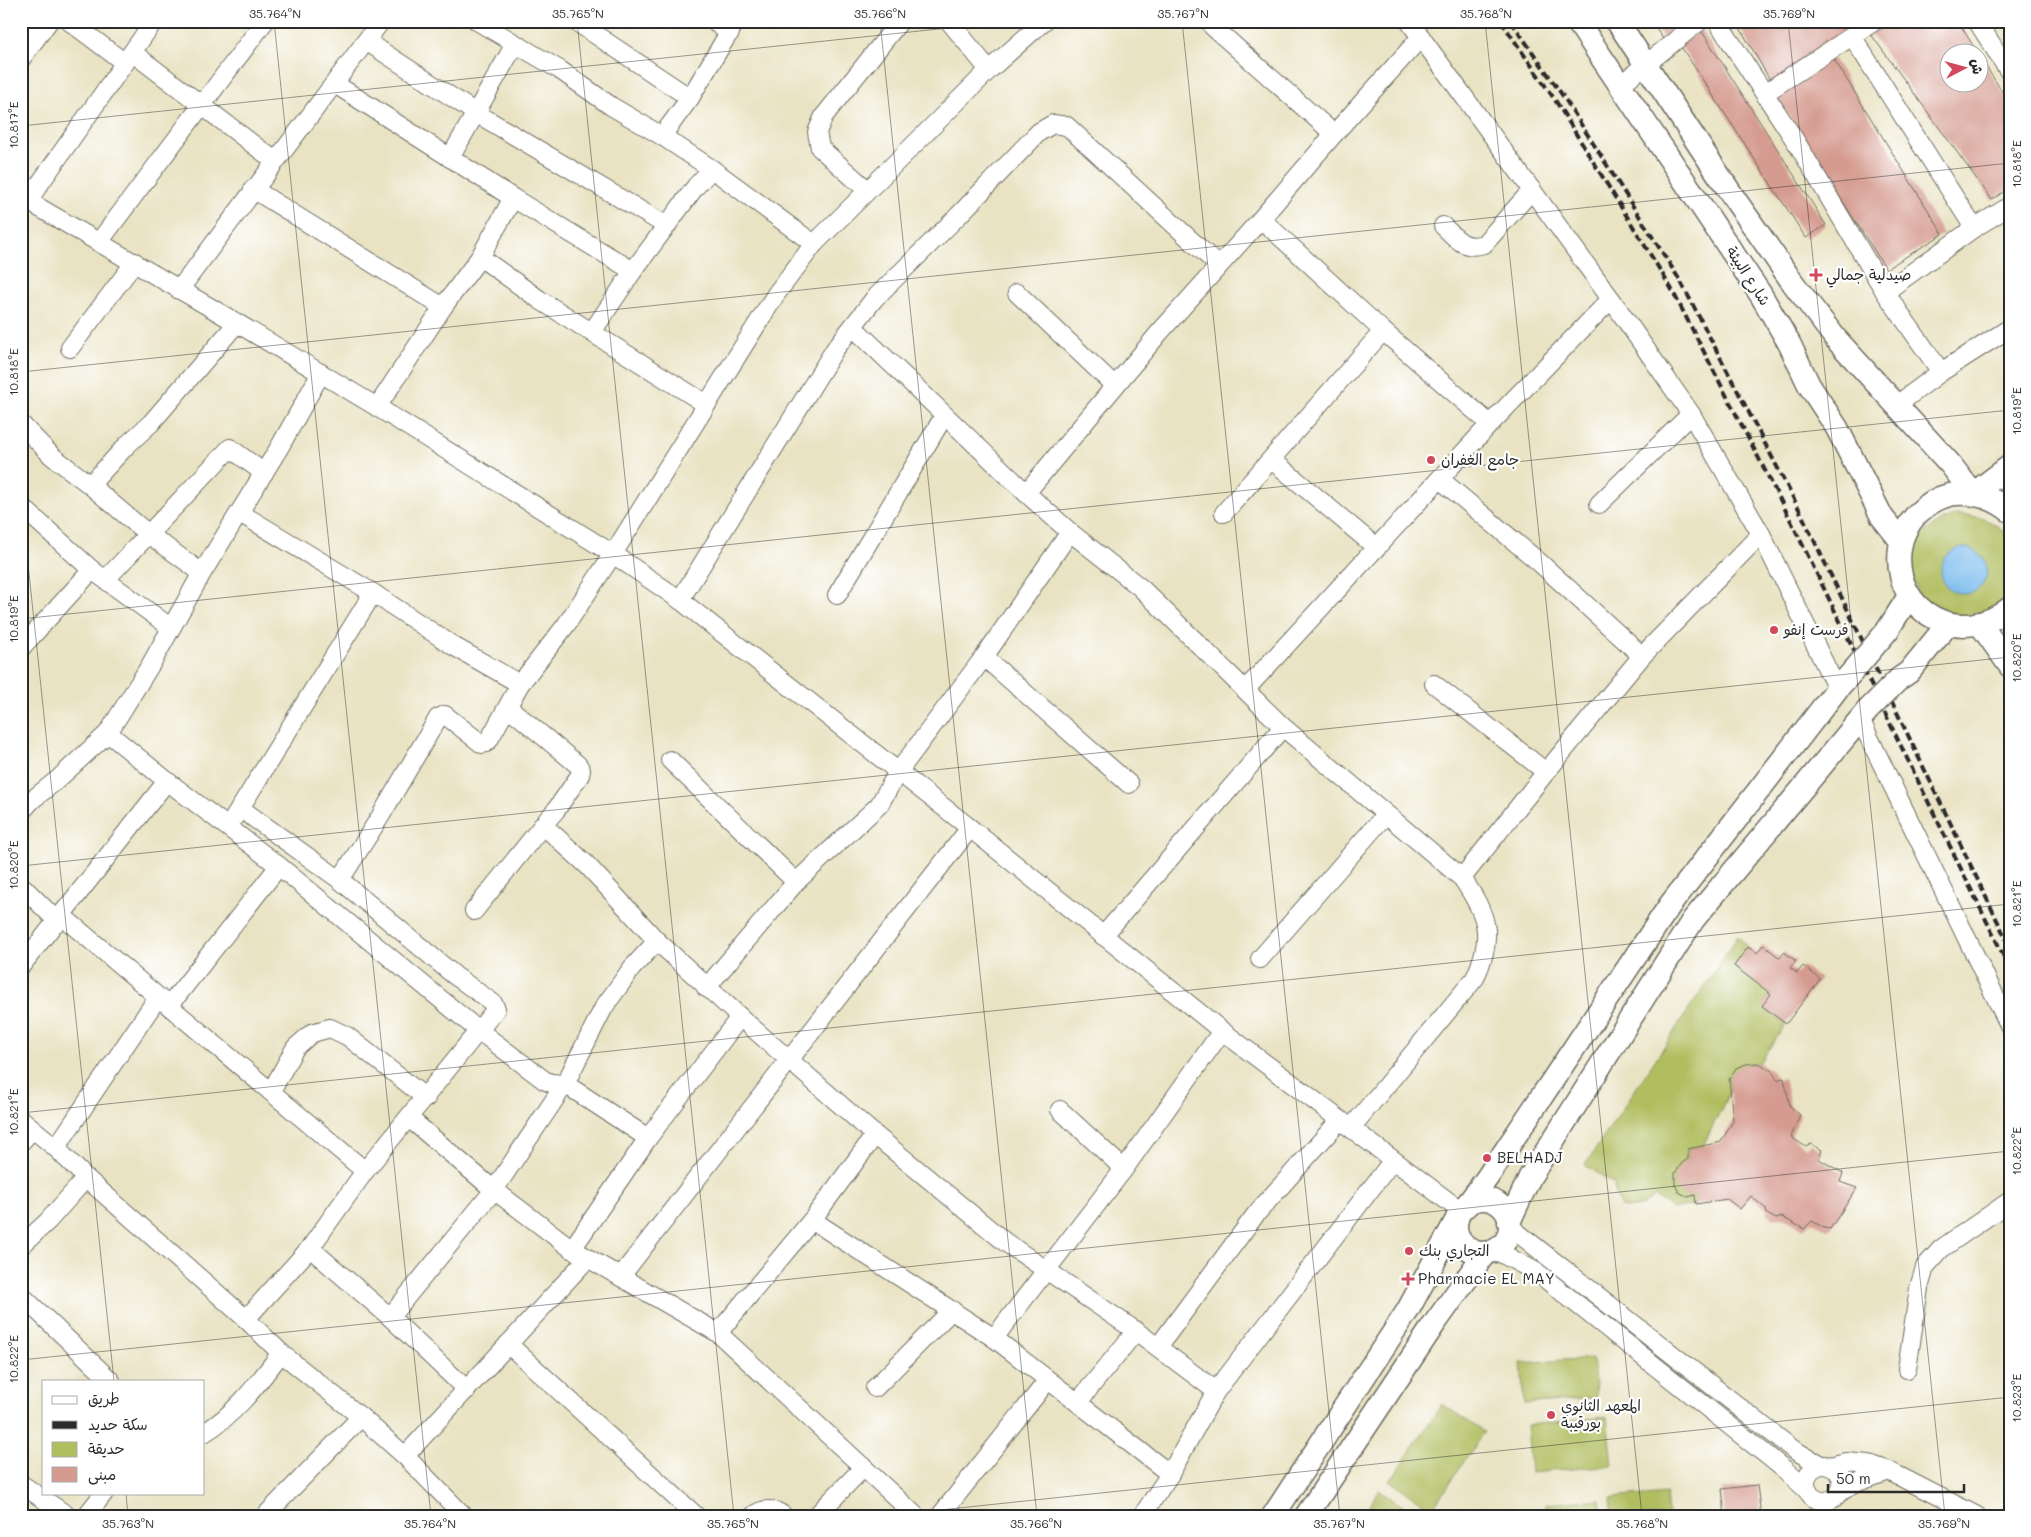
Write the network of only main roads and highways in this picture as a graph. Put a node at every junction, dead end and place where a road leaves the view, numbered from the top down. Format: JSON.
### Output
{"nodes":[{"id":1,"x":1577,"y":21,"type":"edge"},
{"id":2,"x":1621,"y":26,"type":"edge"},
{"id":3,"x":1595,"y":49,"type":"junction"},
{"id":4,"x":2010,"y":466,"type":"edge"},
{"id":5,"x":1973,"y":494,"type":"junction"},
{"id":6,"x":2010,"y":511,"type":"edge"},
{"id":7,"x":1901,"y":540,"type":"junction"},
{"id":8,"x":1909,"y":596,"type":"junction"},
{"id":9,"x":2010,"y":608,"type":"edge"},
{"id":10,"x":1948,"y":624,"type":"junction"},
{"id":11,"x":1980,"y":624,"type":"junction"},
{"id":12,"x":2010,"y":666,"type":"edge"},
{"id":13,"x":1461,"y":1212,"type":"junction"},
{"id":14,"x":1509,"y":1224,"type":"junction"},
{"id":15,"x":1490,"y":1252,"type":"junction"},
{"id":16,"x":1274,"y":1516,"type":"edge"},
{"id":17,"x":1306,"y":1516,"type":"edge"}],
"edges":[{"from":1,"to":3,"type":"main road","name":"شارع البيئة"},
{"from":2,"to":3,"type":"main road"},
{"from":2,"to":5,"type":"main road"},
{"from":3,"to":7,"type":"main road","name":"شارع البيئة"},
{"from":4,"to":5,"type":"main road"},
{"from":5,"to":6,"type":"main road"},
{"from":5,"to":7,"type":"main road"},
{"from":7,"to":8,"type":"main road"},
{"from":8,"to":10,"type":"main road"},
{"from":8,"to":13,"type":"main road","bridge":true},
{"from":9,"to":11,"type":"main road"},
{"from":10,"to":11,"type":"main road"},
{"from":10,"to":14,"type":"main road","bridge":true},
{"from":11,"to":12,"type":"main road"},
{"from":13,"to":14,"type":"main road"},
{"from":13,"to":15,"type":"main road"},
{"from":13,"to":16,"type":"main road"},
{"from":14,"to":15,"type":"main road"},
{"from":15,"to":17,"type":"main road"}]}
